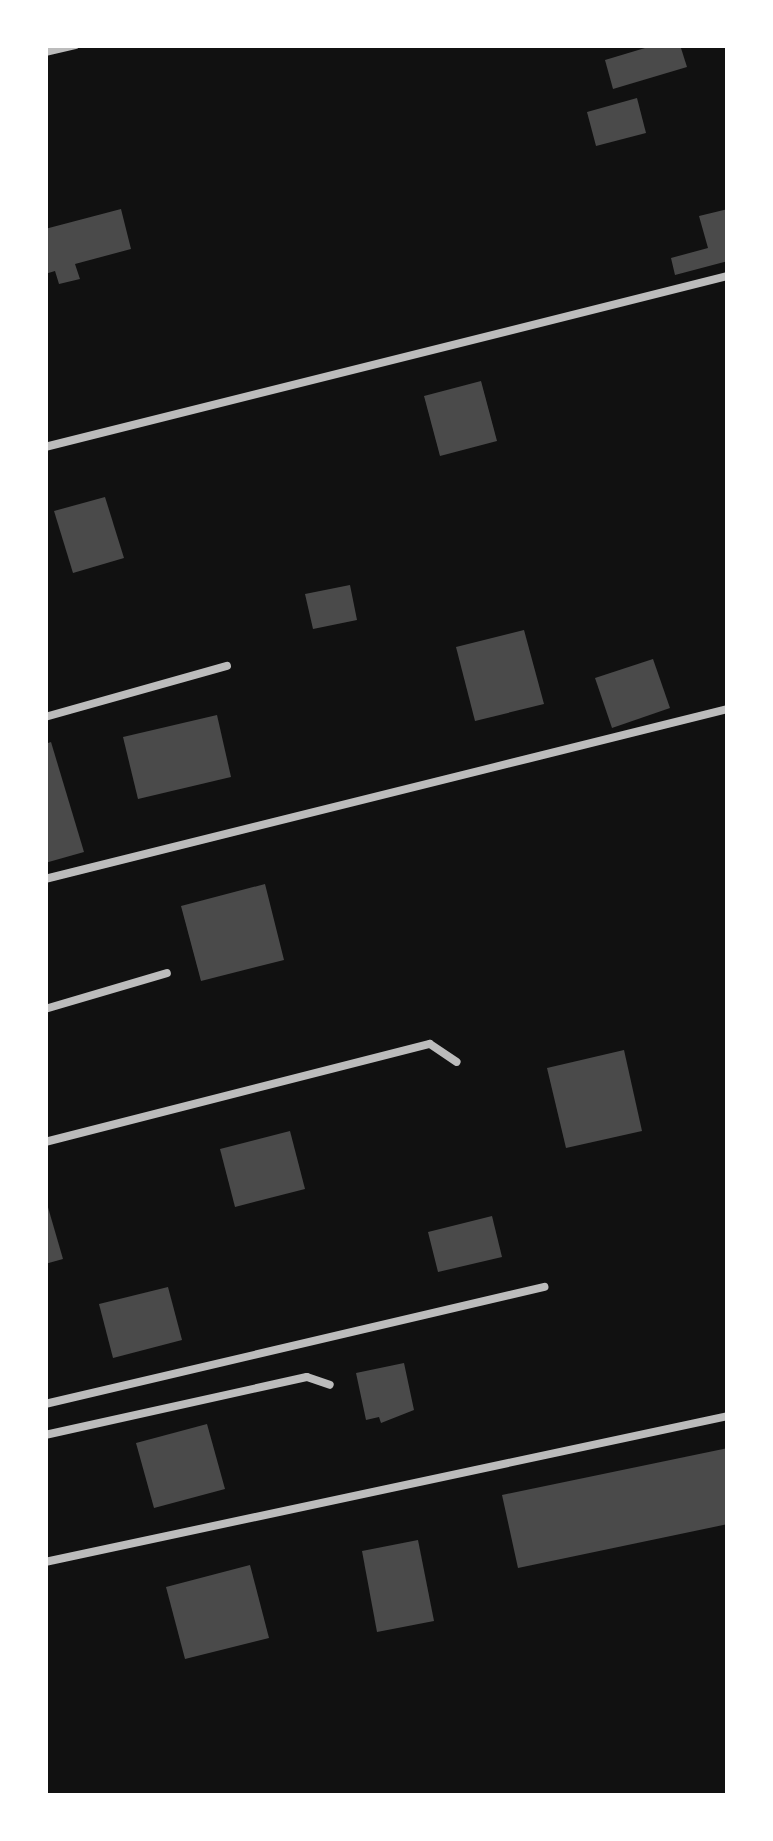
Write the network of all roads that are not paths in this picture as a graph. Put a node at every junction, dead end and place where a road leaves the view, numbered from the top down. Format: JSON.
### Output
{"nodes":[{"id":1,"x":75,"y":45,"type":"edge"},
{"id":2,"x":45,"y":52,"type":"edge"},
{"id":3,"x":728,"y":276,"type":"edge"},
{"id":4,"x":45,"y":446,"type":"edge"},
{"id":5,"x":226,"y":666,"type":"dead end"},
{"id":6,"x":728,"y":709,"type":"edge"},
{"id":7,"x":45,"y":718,"type":"edge"},
{"id":8,"x":45,"y":879,"type":"edge"},
{"id":9,"x":167,"y":973,"type":"dead end"},
{"id":10,"x":45,"y":1008,"type":"edge"},
{"id":11,"x":457,"y":1062,"type":"dead end"},
{"id":12,"x":45,"y":1142,"type":"edge"},
{"id":13,"x":544,"y":1287,"type":"dead end"},
{"id":14,"x":330,"y":1385,"type":"dead end"},
{"id":15,"x":45,"y":1404,"type":"edge"},
{"id":16,"x":728,"y":1416,"type":"edge"},
{"id":17,"x":45,"y":1435,"type":"edge"},
{"id":18,"x":45,"y":1562,"type":"edge"}],
"edges":[{"from":1,"to":2,"type":"lane"},
{"from":3,"to":4,"type":"lane"},
{"from":5,"to":7,"type":"lane"},
{"from":6,"to":8,"type":"lane"},
{"from":9,"to":10,"type":"lane"},
{"from":11,"to":12,"type":"lane"},
{"from":13,"to":15,"type":"lane"},
{"from":14,"to":17,"type":"lane"},
{"from":16,"to":18,"type":"lane"}]}
